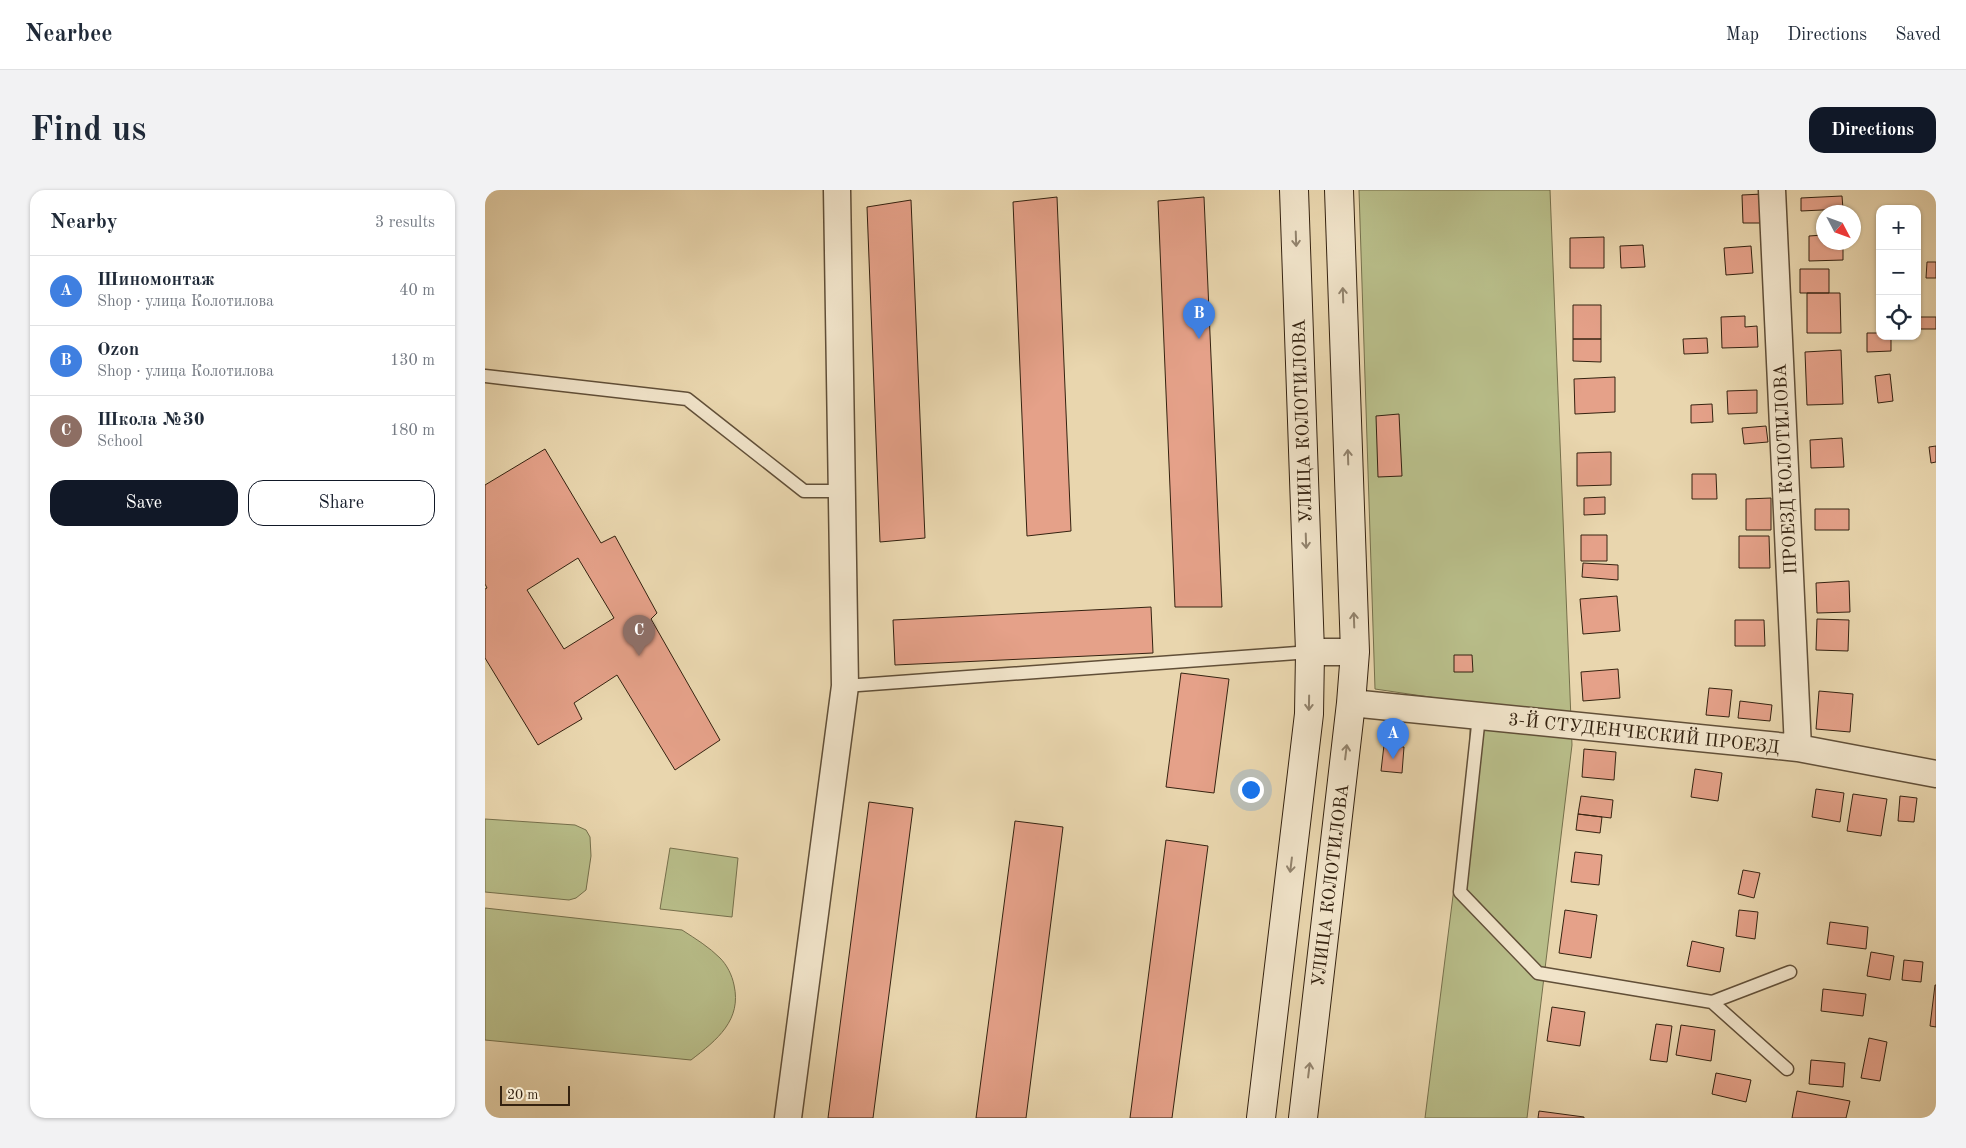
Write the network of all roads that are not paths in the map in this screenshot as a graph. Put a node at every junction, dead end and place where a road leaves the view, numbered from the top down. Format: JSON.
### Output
{"nodes":[{"id":1,"x":837,"y":190,"type":"edge"},
{"id":2,"x":1294,"y":190,"type":"edge"},
{"id":3,"x":1339,"y":190,"type":"edge"},
{"id":4,"x":1772,"y":190,"type":"edge"},
{"id":5,"x":485,"y":376,"type":"edge"},
{"id":6,"x":841,"y":491,"type":"junction"},
{"id":7,"x":1310,"y":652,"type":"junction"},
{"id":8,"x":1355,"y":652,"type":"junction"},
{"id":9,"x":845,"y":686,"type":"junction"},
{"id":10,"x":1351,"y":703,"type":"junction"},
{"id":11,"x":1479,"y":716,"type":"junction"},
{"id":12,"x":1798,"y":748,"type":"junction"},
{"id":13,"x":1936,"y":774,"type":"edge"},
{"id":14,"x":1790,"y":972,"type":"dead end"},
{"id":15,"x":1712,"y":1002,"type":"junction"},
{"id":16,"x":1787,"y":1069,"type":"dead end"},
{"id":17,"x":788,"y":1118,"type":"edge"},
{"id":18,"x":1261,"y":1118,"type":"edge"},
{"id":19,"x":1303,"y":1118,"type":"edge"}],
"edges":[{"from":1,"to":6,"type":"street"},
{"from":2,"to":7,"type":"main road","name":"УЛИЦА КОЛОТИЛОВА","one_way":true},
{"from":8,"to":3,"type":"main road","name":"УЛИЦА КОЛОТИЛОВА","one_way":true},
{"from":4,"to":12,"type":"street","name":"ПРОЕЗД КОЛОТИЛОВА"},
{"from":5,"to":6,"type":"lane"},
{"from":6,"to":9,"type":"street"},
{"from":7,"to":8,"type":"street"},
{"from":7,"to":9,"type":"lane"},
{"from":7,"to":18,"type":"main road","name":"УЛИЦА КОЛОТИЛОВА","one_way":true},
{"from":8,"to":10,"type":"main road","name":"УЛИЦА КОЛОТИЛОВА"},
{"from":9,"to":17,"type":"street"},
{"from":10,"to":11,"type":"street","name":"3-Й СТУДЕНЧЕСКИЙ ПРОЕЗД"},
{"from":19,"to":10,"type":"main road","name":"УЛИЦА КОЛОТИЛОВА","one_way":true},
{"from":11,"to":12,"type":"street","name":"3-Й СТУДЕНЧЕСКИЙ ПРОЕЗД"},
{"from":11,"to":15,"type":"lane"},
{"from":12,"to":13,"type":"street","name":"3-Й СТУДЕНЧЕСКИЙ ПРОЕЗД"},
{"from":14,"to":15,"type":"lane"},
{"from":15,"to":16,"type":"lane"}]}
